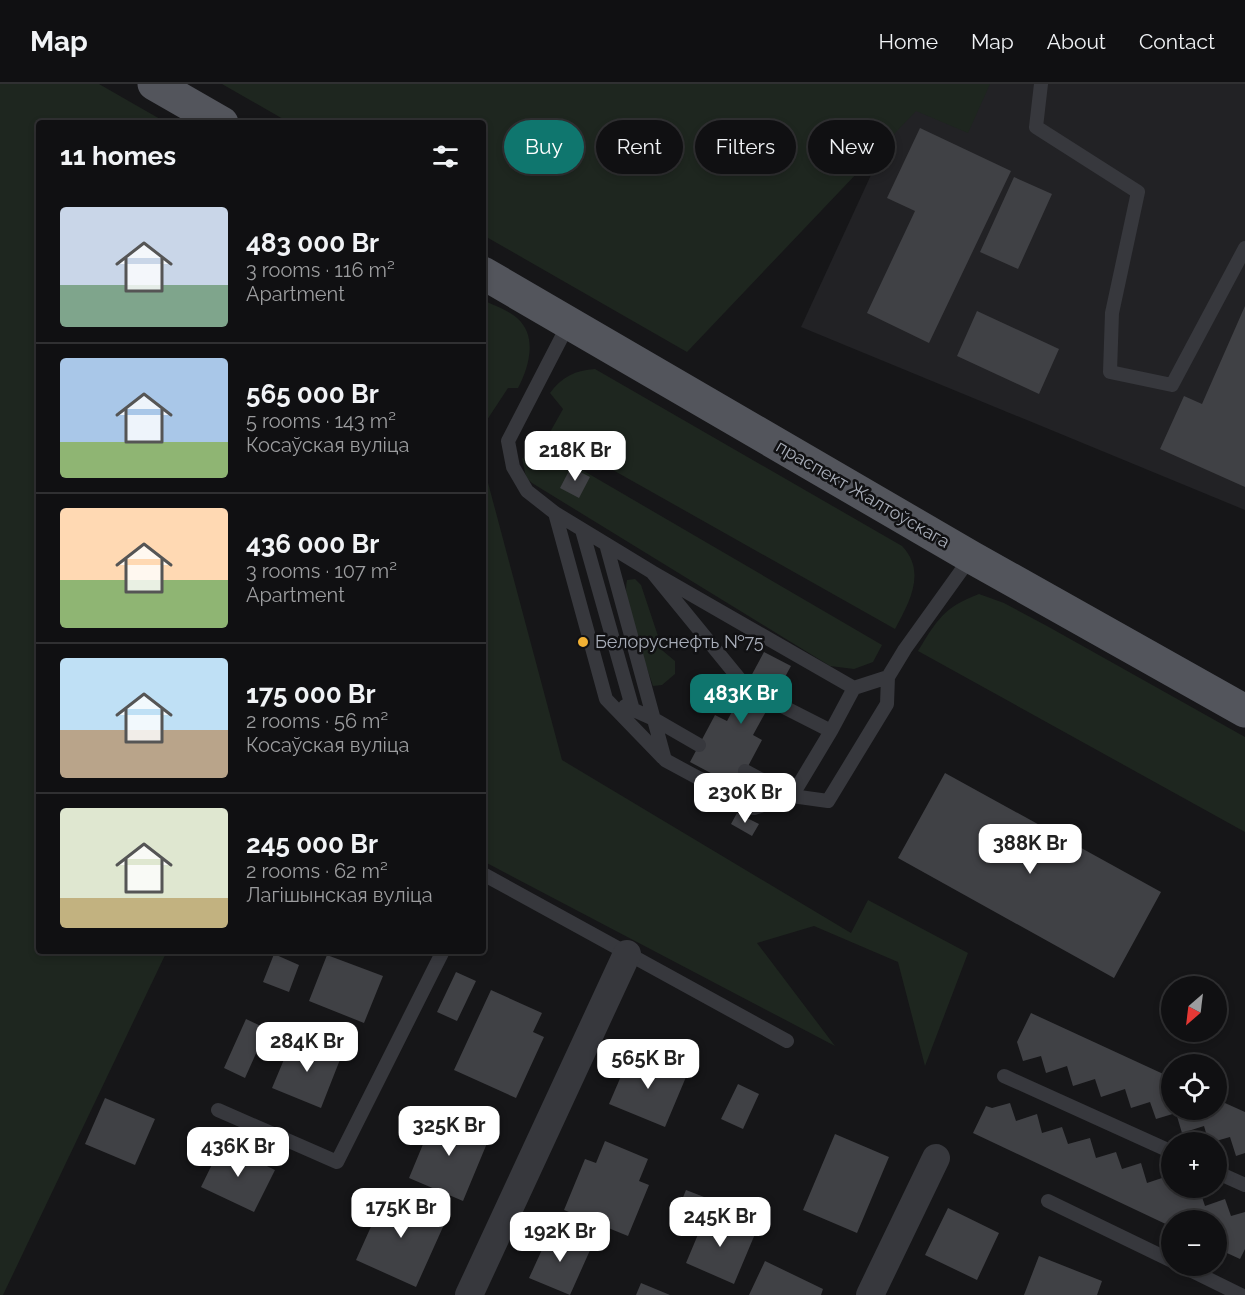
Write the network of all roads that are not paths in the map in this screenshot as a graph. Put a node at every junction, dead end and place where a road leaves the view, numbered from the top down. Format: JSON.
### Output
{"nodes":[{"id":1,"x":154,"y":84,"type":"edge"},
{"id":2,"x":1041,"y":84,"type":"edge"},
{"id":3,"x":217,"y":120,"type":"edge"},
{"id":4,"x":1245,"y":248,"type":"edge"},
{"id":5,"x":486,"y":275,"type":"edge"},
{"id":6,"x":569,"y":323,"type":"junction"},
{"id":7,"x":555,"y":513,"type":"junction"},
{"id":8,"x":582,"y":530,"type":"junction"},
{"id":9,"x":606,"y":544,"type":"junction"},
{"id":10,"x":971,"y":557,"type":"junction"},
{"id":11,"x":652,"y":572,"type":"junction"},
{"id":12,"x":888,"y":677,"type":"junction"},
{"id":13,"x":746,"y":687,"type":"dead end"},
{"id":14,"x":854,"y":688,"type":"junction"},
{"id":15,"x":606,"y":699,"type":"junction"},
{"id":16,"x":772,"y":701,"type":"dead end"},
{"id":17,"x":633,"y":710,"type":"junction"},
{"id":18,"x":1245,"y":711,"type":"edge"},
{"id":19,"x":654,"y":718,"type":"junction"},
{"id":20,"x":831,"y":731,"type":"junction"},
{"id":21,"x":699,"y":745,"type":"dead end"},
{"id":22,"x":665,"y":760,"type":"junction"},
{"id":23,"x":745,"y":771,"type":"dead end"},
{"id":24,"x":792,"y":796,"type":"junction"},
{"id":25,"x":486,"y":876,"type":"edge"},
{"id":26,"x":441,"y":954,"type":"edge"},
{"id":27,"x":627,"y":954,"type":"junction"},
{"id":28,"x":787,"y":1041,"type":"dead end"},
{"id":29,"x":1004,"y":1076,"type":"dead end"},
{"id":30,"x":218,"y":1110,"type":"dead end"},
{"id":31,"x":1161,"y":1147,"type":"edge"},
{"id":32,"x":936,"y":1158,"type":"dead end"},
{"id":33,"x":1227,"y":1177,"type":"edge"},
{"id":34,"x":1245,"y":1185,"type":"edge"},
{"id":35,"x":1048,"y":1201,"type":"dead end"},
{"id":36,"x":1161,"y":1256,"type":"edge"},
{"id":37,"x":1202,"y":1276,"type":"edge"},
{"id":38,"x":470,"y":1295,"type":"edge"},
{"id":39,"x":870,"y":1295,"type":"edge"},
{"id":40,"x":1241,"y":1295,"type":"edge"}],
"edges":[{"from":1,"to":3,"type":"main road"},
{"from":2,"to":4,"type":"lane"},
{"from":5,"to":6,"type":"main road","name":"праспект Жалтоўскага"},
{"from":6,"to":7,"type":"lane"},
{"from":6,"to":10,"type":"main road","name":"праспект Жалтоўскага"},
{"from":7,"to":8,"type":"lane"},
{"from":7,"to":15,"type":"lane"},
{"from":8,"to":9,"type":"lane"},
{"from":8,"to":17,"type":"lane"},
{"from":9,"to":11,"type":"lane"},
{"from":9,"to":19,"type":"lane"},
{"from":10,"to":12,"type":"lane"},
{"from":10,"to":18,"type":"main road","name":"праспект Жалтоўскага"},
{"from":11,"to":13,"type":"lane"},
{"from":11,"to":14,"type":"lane"},
{"from":12,"to":14,"type":"lane"},
{"from":12,"to":24,"type":"lane"},
{"from":14,"to":20,"type":"lane"},
{"from":15,"to":17,"type":"lane"},
{"from":15,"to":22,"type":"lane"},
{"from":16,"to":20,"type":"lane"},
{"from":17,"to":19,"type":"lane"},
{"from":19,"to":21,"type":"lane"},
{"from":19,"to":22,"type":"lane"},
{"from":20,"to":24,"type":"lane"},
{"from":22,"to":24,"type":"lane"},
{"from":23,"to":24,"type":"lane"},
{"from":25,"to":27,"type":"lane"},
{"from":26,"to":30,"type":"lane"},
{"from":27,"to":28,"type":"lane"},
{"from":27,"to":38,"type":"street"},
{"from":29,"to":31,"type":"lane"},
{"from":32,"to":39,"type":"street"},
{"from":33,"to":34,"type":"lane"},
{"from":35,"to":36,"type":"lane"},
{"from":37,"to":40,"type":"lane"}]}
